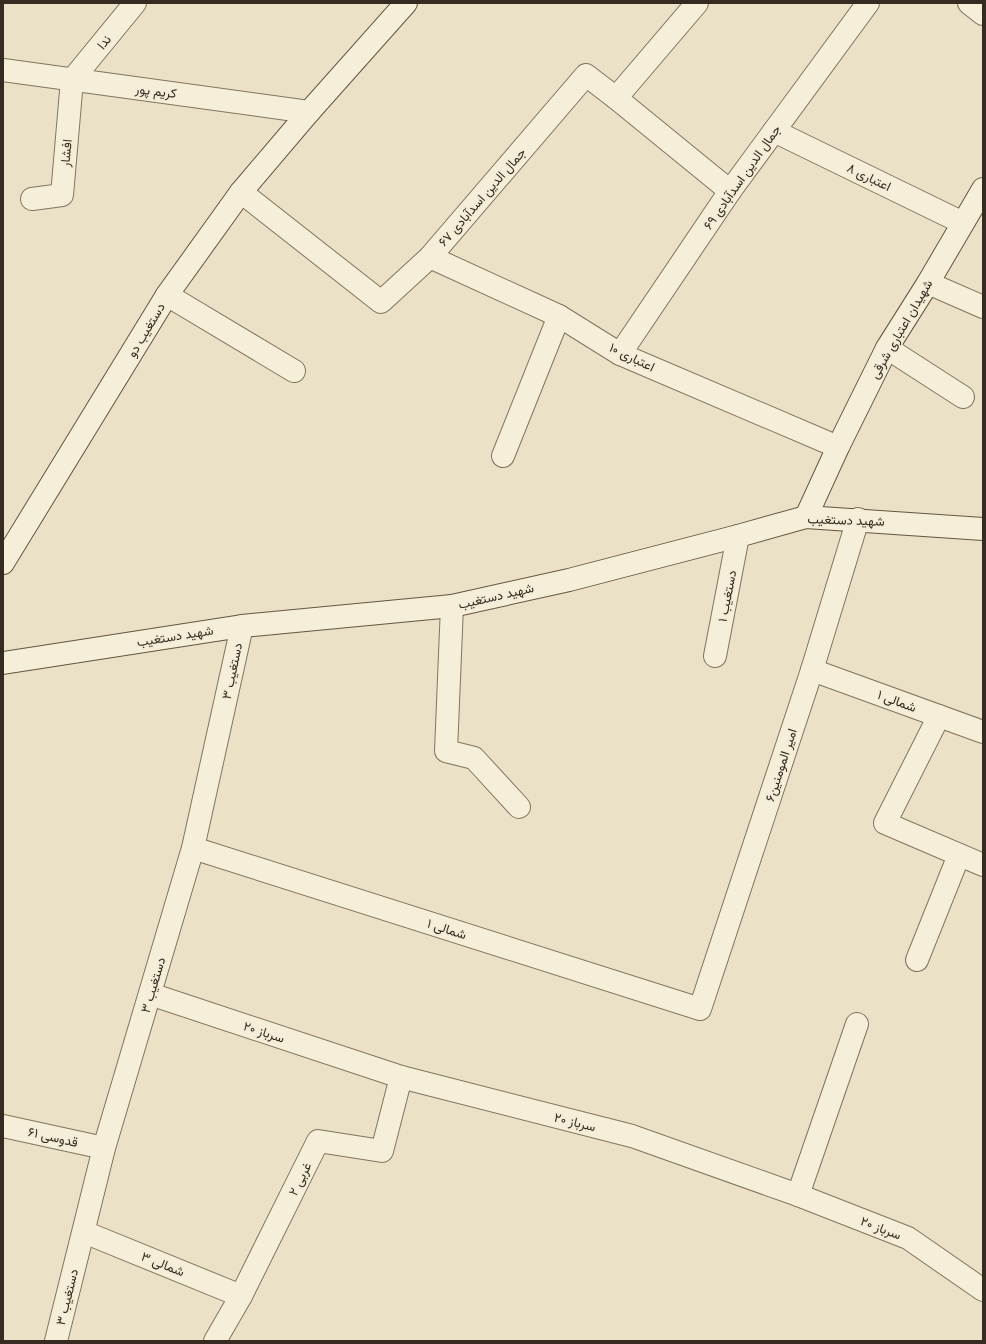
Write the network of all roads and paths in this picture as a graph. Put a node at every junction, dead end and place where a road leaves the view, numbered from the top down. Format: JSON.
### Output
{"nodes":[{"id":1,"x":135,"y":3,"type":"edge"},
{"id":2,"x":406,"y":3,"type":"edge"},
{"id":3,"x":698,"y":3,"type":"edge"},
{"id":4,"x":868,"y":3,"type":"edge"},
{"id":5,"x":969,"y":3,"type":"edge"},
{"id":6,"x":983,"y":14,"type":"edge"},
{"id":7,"x":3,"y":70,"type":"edge"},
{"id":8,"x":72,"y":80,"type":"junction"},
{"id":9,"x":616,"y":98,"type":"junction"},
{"id":10,"x":309,"y":112,"type":"junction"},
{"id":11,"x":774,"y":131,"type":"junction"},
{"id":12,"x":983,"y":189,"type":"edge"},
{"id":13,"x":730,"y":191,"type":"junction"},
{"id":14,"x":241,"y":192,"type":"junction"},
{"id":15,"x":32,"y":199,"type":"dead end"},
{"id":16,"x":963,"y":222,"type":"junction"},
{"id":17,"x":430,"y":257,"type":"junction"},
{"id":18,"x":928,"y":283,"type":"junction"},
{"id":19,"x":167,"y":295,"type":"junction"},
{"id":20,"x":983,"y":307,"type":"edge"},
{"id":21,"x":559,"y":316,"type":"junction"},
{"id":22,"x":887,"y":348,"type":"junction"},
{"id":23,"x":620,"y":354,"type":"junction"},
{"id":24,"x":294,"y":371,"type":"dead end"},
{"id":25,"x":963,"y":397,"type":"dead end"},
{"id":26,"x":838,"y":447,"type":"junction"},
{"id":27,"x":503,"y":456,"type":"dead end"},
{"id":28,"x":806,"y":517,"type":"junction"},
{"id":29,"x":858,"y":519,"type":"junction"},
{"id":30,"x":983,"y":529,"type":"edge"},
{"id":31,"x":738,"y":536,"type":"junction"},
{"id":32,"x":3,"y":563,"type":"edge"},
{"id":33,"x":452,"y":606,"type":"junction"},
{"id":34,"x":242,"y":626,"type":"junction"},
{"id":35,"x":715,"y":656,"type":"dead end"},
{"id":36,"x":3,"y":663,"type":"edge"},
{"id":37,"x":812,"y":670,"type":"junction"},
{"id":38,"x":939,"y":716,"type":"junction"},
{"id":39,"x":983,"y":732,"type":"edge"},
{"id":40,"x":519,"y":807,"type":"dead end"},
{"id":41,"x":193,"y":848,"type":"junction"},
{"id":42,"x":959,"y":855,"type":"junction"},
{"id":43,"x":983,"y":865,"type":"edge"},
{"id":44,"x":917,"y":960,"type":"dead end"},
{"id":45,"x":150,"y":994,"type":"junction"},
{"id":46,"x":700,"y":1009,"type":"joint"},
{"id":47,"x":857,"y":1024,"type":"dead end"},
{"id":48,"x":401,"y":1077,"type":"junction"},
{"id":49,"x":3,"y":1126,"type":"edge"},
{"id":50,"x":104,"y":1148,"type":"junction"},
{"id":51,"x":798,"y":1195,"type":"junction"},
{"id":52,"x":84,"y":1232,"type":"junction"},
{"id":53,"x":983,"y":1290,"type":"edge"},
{"id":54,"x":241,"y":1296,"type":"junction"},
{"id":55,"x":56,"y":1341,"type":"edge"},
{"id":56,"x":215,"y":1341,"type":"edge"}],
"edges":[{"from":1,"to":8,"type":"street","name":"ندا"},
{"from":2,"to":10,"type":"street","name":"دستغیب دو"},
{"from":3,"to":9,"type":"street"},
{"from":4,"to":11,"type":"street","name":"جمال الدین اسدآبادی ۶۹"},
{"from":5,"to":6,"type":"street"},
{"from":7,"to":8,"type":"street","name":"کریم پور"},
{"from":8,"to":10,"type":"street","name":"کریم پور"},
{"from":8,"to":15,"type":"street","name":"افشار"},
{"from":9,"to":13,"type":"street"},
{"from":9,"to":17,"type":"street","name":"جمال الدین اسدآبادی ۶۷"},
{"from":10,"to":14,"type":"street","name":"دستغیب دو"},
{"from":11,"to":13,"type":"street","name":"جمال الدین اسدآبادی ۶۹"},
{"from":11,"to":16,"type":"street","name":"اعتباری ۸"},
{"from":12,"to":16,"type":"street","name":"شهیدان اعتباری شرقی"},
{"from":13,"to":23,"type":"street","name":"جمال الدین اسدآبادی ۶۹"},
{"from":14,"to":17,"type":"street","name":"جمال الدین اسدآبادی ۶۷"},
{"from":14,"to":19,"type":"street","name":"دستغیب دو"},
{"from":16,"to":18,"type":"street","name":"شهیدان اعتباری شرقی"},
{"from":17,"to":21,"type":"street","name":"اعتباری ۱۰"},
{"from":18,"to":20,"type":"street"},
{"from":18,"to":22,"type":"street","name":"شهیدان اعتباری شرقی"},
{"from":19,"to":24,"type":"street"},
{"from":19,"to":32,"type":"street","name":"دستغیب دو"},
{"from":21,"to":23,"type":"street","name":"اعتباری ۱۰"},
{"from":21,"to":27,"type":"street"},
{"from":22,"to":25,"type":"street"},
{"from":22,"to":26,"type":"street","name":"شهیدان اعتباری شرقی"},
{"from":23,"to":26,"type":"street","name":"اعتباری ۱۰"},
{"from":26,"to":28,"type":"street","name":"شهیدان اعتباری شرقی"},
{"from":28,"to":29,"type":"street","name":"شهید دستغیب"},
{"from":28,"to":31,"type":"street","name":"شهید دستغیب"},
{"from":29,"to":30,"type":"street","name":"شهید دستغیب"},
{"from":29,"to":37,"type":"street","name":"امیر المومنین۶"},
{"from":31,"to":33,"type":"street","name":"شهید دستغیب"},
{"from":31,"to":35,"type":"street","name":"دستغیب ۱"},
{"from":33,"to":34,"type":"street","name":"شهید دستغیب"},
{"from":33,"to":40,"type":"street"},
{"from":34,"to":36,"type":"street","name":"شهید دستغیب"},
{"from":34,"to":41,"type":"street","name":"دستغیب ۳"},
{"from":37,"to":38,"type":"street","name":"شمالی ۱"},
{"from":37,"to":46,"type":"street","name":"امیر المومنین۶"},
{"from":38,"to":39,"type":"street","name":"شمالی ۱"},
{"from":38,"to":42,"type":"street"},
{"from":41,"to":45,"type":"street","name":"دستغیب ۳"},
{"from":41,"to":46,"type":"street","name":"شمالی ۱"},
{"from":42,"to":43,"type":"street"},
{"from":42,"to":44,"type":"street"},
{"from":45,"to":48,"type":"street","name":"سرباز ۲۰"},
{"from":45,"to":50,"type":"street","name":"دستغیب ۳"},
{"from":47,"to":51,"type":"street"},
{"from":48,"to":51,"type":"street","name":"سرباز ۲۰"},
{"from":48,"to":54,"type":"street","name":"غربی ۲"},
{"from":49,"to":50,"type":"street","name":"قدوسی ۶۱"},
{"from":50,"to":52,"type":"street","name":"دستغیب ۳"},
{"from":51,"to":53,"type":"street","name":"سرباز ۲۰"},
{"from":52,"to":54,"type":"street","name":"شمالی ۳"},
{"from":52,"to":55,"type":"street","name":"دستغیب ۳"},
{"from":54,"to":56,"type":"street","name":"غربی ۲"}]}
